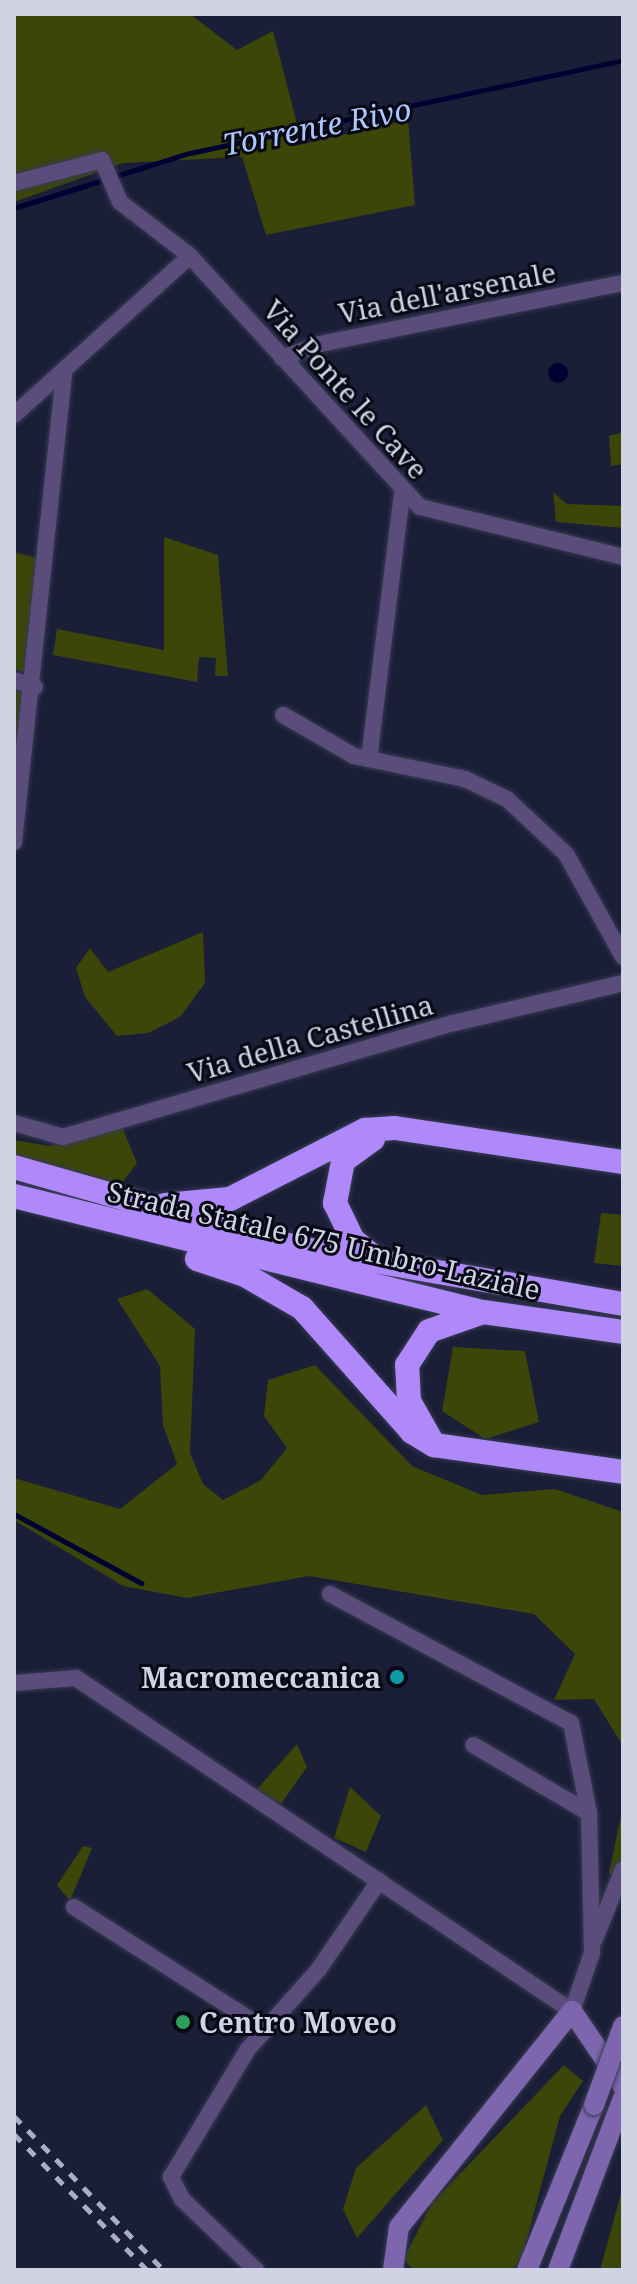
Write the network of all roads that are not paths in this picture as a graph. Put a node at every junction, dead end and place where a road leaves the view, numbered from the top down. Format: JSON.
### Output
{"nodes":[{"id":1,"x":14,"y":183,"type":"edge"},
{"id":2,"x":190,"y":256,"type":"junction"},
{"id":3,"x":623,"y":283,"type":"edge"},
{"id":4,"x":282,"y":358,"type":"junction"},
{"id":5,"x":64,"y":372,"type":"junction"},
{"id":6,"x":14,"y":415,"type":"edge"},
{"id":7,"x":402,"y":494,"type":"junction"},
{"id":8,"x":623,"y":557,"type":"edge"},
{"id":9,"x":14,"y":680,"type":"edge"},
{"id":10,"x":35,"y":687,"type":"junction"},
{"id":11,"x":283,"y":715,"type":"dead end"},
{"id":12,"x":369,"y":759,"type":"junction"},
{"id":13,"x":14,"y":842,"type":"edge"},
{"id":14,"x":623,"y":957,"type":"edge"},
{"id":15,"x":623,"y":983,"type":"edge"},
{"id":16,"x":14,"y":1123,"type":"edge"},
{"id":17,"x":395,"y":1128,"type":"junction"},
{"id":18,"x":623,"y":1162,"type":"edge"},
{"id":19,"x":14,"y":1167,"type":"edge"},
{"id":20,"x":14,"y":1196,"type":"edge"},
{"id":21,"x":145,"y":1206,"type":"junction"},
{"id":22,"x":129,"y":1229,"type":"junction"},
{"id":23,"x":383,"y":1264,"type":"junction"},
{"id":24,"x":623,"y":1304,"type":"edge"},
{"id":25,"x":483,"y":1312,"type":"junction"},
{"id":26,"x":623,"y":1332,"type":"edge"},
{"id":27,"x":434,"y":1445,"type":"junction"},
{"id":28,"x":623,"y":1472,"type":"edge"},
{"id":29,"x":330,"y":1594,"type":"dead end"},
{"id":30,"x":14,"y":1683,"type":"edge"},
{"id":31,"x":473,"y":1745,"type":"dead end"},
{"id":32,"x":589,"y":1813,"type":"junction"},
{"id":33,"x":623,"y":1869,"type":"edge"},
{"id":34,"x":379,"y":1881,"type":"junction"},
{"id":35,"x":74,"y":1907,"type":"dead end"},
{"id":36,"x":592,"y":1948,"type":"junction"},
{"id":37,"x":572,"y":2011,"type":"junction"},
{"id":38,"x":623,"y":2026,"type":"edge"},
{"id":39,"x":265,"y":2029,"type":"junction"},
{"id":40,"x":623,"y":2086,"type":"edge"},
{"id":41,"x":623,"y":2098,"type":"edge"},
{"id":42,"x":561,"y":2265,"type":"edge"},
{"id":43,"x":256,"y":2270,"type":"edge"},
{"id":44,"x":393,"y":2270,"type":"edge"},
{"id":45,"x":527,"y":2270,"type":"edge"}],
"edges":[{"from":1,"to":2,"type":"street","name":"Via Ponte le Cave"},
{"from":2,"to":4,"type":"street","name":"Via Ponte le Cave"},
{"from":2,"to":5,"type":"street"},
{"from":3,"to":4,"type":"street","name":"Via dell'arsenale"},
{"from":4,"to":7,"type":"street","name":"Via Ponte le Cave"},
{"from":5,"to":6,"type":"street"},
{"from":5,"to":10,"type":"street"},
{"from":7,"to":8,"type":"street","name":"Via Ponte le Cave"},
{"from":7,"to":12,"type":"street"},
{"from":9,"to":10,"type":"street"},
{"from":10,"to":13,"type":"street"},
{"from":11,"to":12,"type":"street"},
{"from":12,"to":14,"type":"street"},
{"from":15,"to":16,"type":"street","name":"Via della Castellina"},
{"from":17,"to":18,"type":"highway"},
{"from":17,"to":21,"type":"highway"},
{"from":17,"to":23,"type":"highway"},
{"from":19,"to":21,"type":"highway","name":"Strada Statale 675 Umbro-Laziale"},
{"from":20,"to":22,"type":"highway","name":"Strada Statale 675 Umbro-Laziale"},
{"from":21,"to":23,"type":"highway","name":"Strada Statale 675 Umbro-Laziale"},
{"from":22,"to":25,"type":"highway","name":"Strada Statale 675 Umbro-Laziale"},
{"from":22,"to":27,"type":"highway"},
{"from":23,"to":24,"type":"highway","name":"Strada Statale 675 Umbro-Laziale"},
{"from":25,"to":26,"type":"highway","name":"Strada Statale 675 Umbro-Laziale"},
{"from":25,"to":27,"type":"highway"},
{"from":27,"to":28,"type":"highway"},
{"from":29,"to":32,"type":"street"},
{"from":30,"to":34,"type":"street"},
{"from":31,"to":32,"type":"street"},
{"from":32,"to":36,"type":"street"},
{"from":33,"to":36,"type":"street"},
{"from":34,"to":37,"type":"street"},
{"from":34,"to":39,"type":"street"},
{"from":35,"to":39,"type":"street"},
{"from":36,"to":37,"type":"street"},
{"from":37,"to":40,"type":"main road"},
{"from":37,"to":44,"type":"main road"},
{"from":38,"to":45,"type":"main road","bridge":true},
{"from":39,"to":43,"type":"street"},
{"from":41,"to":42,"type":"main road"}]}
